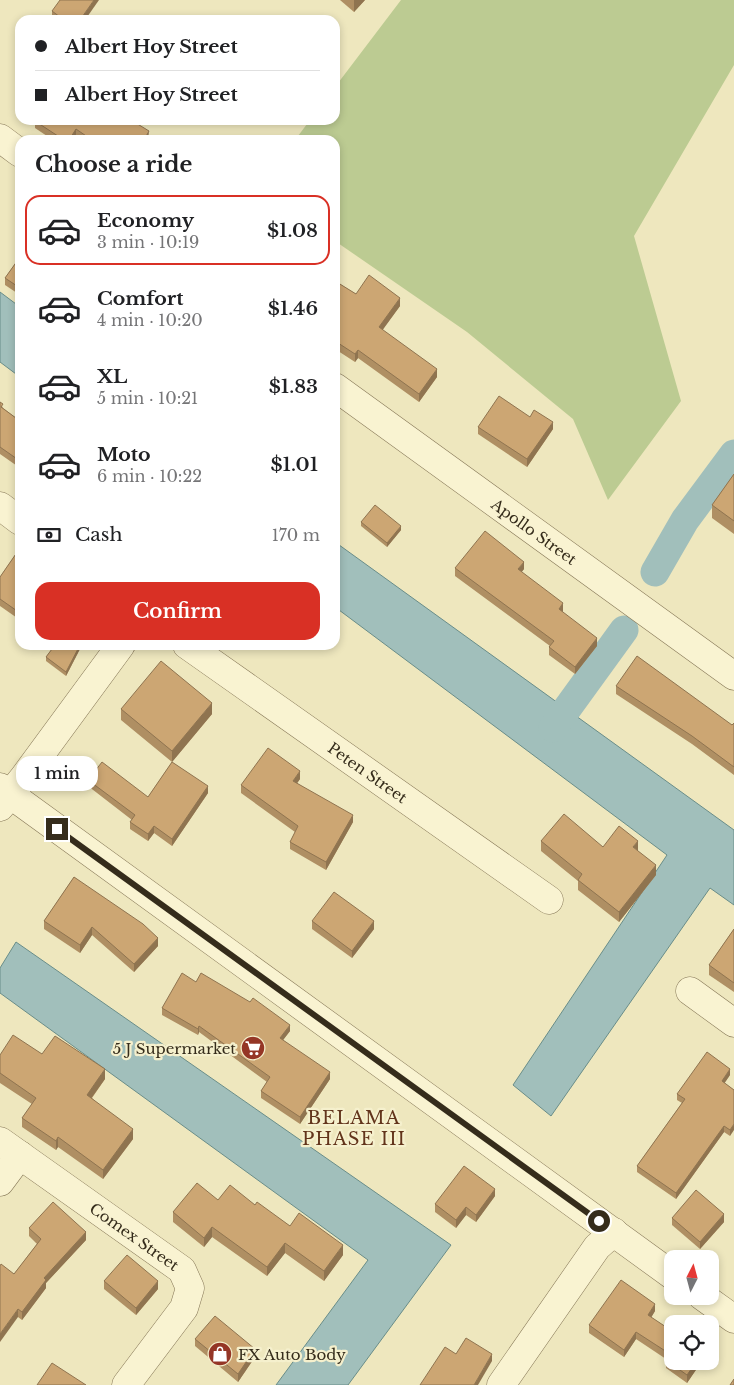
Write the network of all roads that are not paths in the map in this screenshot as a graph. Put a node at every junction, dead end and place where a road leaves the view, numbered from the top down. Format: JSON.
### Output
{"nodes":[{"id":1,"x":0,"y":138,"type":"edge"},
{"id":2,"x":15,"y":149,"type":"edge"},
{"id":3,"x":340,"y":391,"type":"edge"},
{"id":4,"x":0,"y":506,"type":"edge"},
{"id":5,"x":15,"y":517,"type":"edge"},
{"id":6,"x":117,"y":650,"type":"edge"},
{"id":7,"x":194,"y":650,"type":"edge"},
{"id":8,"x":734,"y":676,"type":"edge"},
{"id":9,"x":3,"y":796,"type":"edge"},
{"id":10,"x":549,"y":900,"type":"dead end"},
{"id":11,"x":690,"y":991,"type":"dead end"},
{"id":12,"x":734,"y":1023,"type":"edge"},
{"id":13,"x":10,"y":1148,"type":"edge"},
{"id":14,"x":0,"y":1182,"type":"edge"},
{"id":15,"x":614,"y":1232,"type":"junction"},
{"id":16,"x":664,"y":1269,"type":"edge"},
{"id":17,"x":715,"y":1305,"type":"edge"},
{"id":18,"x":734,"y":1319,"type":"edge"},
{"id":19,"x":126,"y":1385,"type":"edge"},
{"id":20,"x":502,"y":1385,"type":"edge"}],
"edges":[{"from":1,"to":2,"type":"street"},
{"from":3,"to":8,"type":"street","name":"Apollo Street"},
{"from":4,"to":5,"type":"street"},
{"from":6,"to":9,"type":"street"},
{"from":7,"to":10,"type":"street","name":"Peten Street"},
{"from":9,"to":15,"type":"street"},
{"from":11,"to":12,"type":"street"},
{"from":13,"to":14,"type":"street"},
{"from":13,"to":19,"type":"street","name":"Comex Street"},
{"from":15,"to":16,"type":"street"},
{"from":15,"to":20,"type":"street"},
{"from":17,"to":18,"type":"street"}]}
